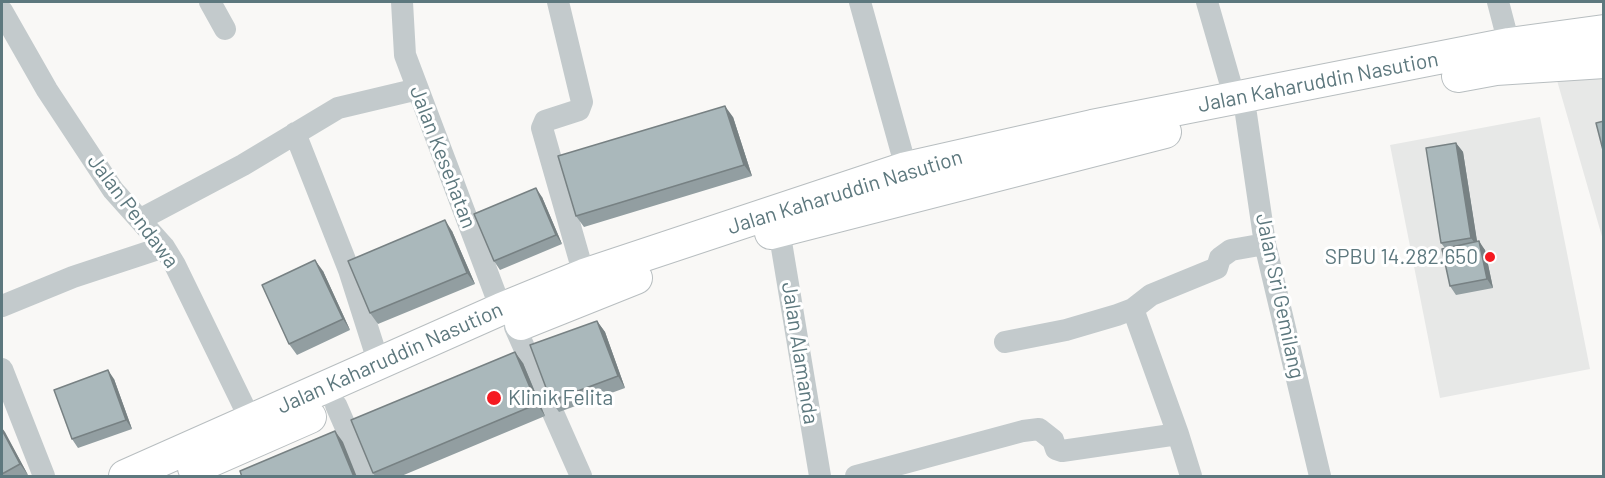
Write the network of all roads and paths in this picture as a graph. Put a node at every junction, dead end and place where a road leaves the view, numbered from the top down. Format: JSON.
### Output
{"nodes":[{"id":1,"x":210,"y":2,"type":"edge"},
{"id":2,"x":402,"y":2,"type":"edge"},
{"id":3,"x":558,"y":2,"type":"edge"},
{"id":4,"x":860,"y":2,"type":"edge"},
{"id":5,"x":1207,"y":2,"type":"edge"},
{"id":6,"x":1498,"y":2,"type":"edge"},
{"id":7,"x":2,"y":11,"type":"edge"},
{"id":8,"x":225,"y":29,"type":"dead end"},
{"id":9,"x":1604,"y":31,"type":"edge"},
{"id":10,"x":1509,"y":44,"type":"junction"},
{"id":11,"x":1604,"y":62,"type":"edge"},
{"id":12,"x":418,"y":89,"type":"junction"},
{"id":13,"x":1241,"y":107,"type":"junction"},
{"id":14,"x":295,"y":133,"type":"junction"},
{"id":15,"x":910,"y":183,"type":"junction"},
{"id":16,"x":141,"y":219,"type":"junction"},
{"id":17,"x":779,"y":230,"type":"junction"},
{"id":18,"x":1265,"y":244,"type":"junction"},
{"id":19,"x":164,"y":247,"type":"junction"},
{"id":20,"x":584,"y":275,"type":"junction"},
{"id":21,"x":2,"y":306,"type":"edge"},
{"id":22,"x":1133,"y":309,"type":"junction"},
{"id":23,"x":508,"y":318,"type":"junction"},
{"id":24,"x":1005,"y":342,"type":"dead end"},
{"id":25,"x":379,"y":364,"type":"junction"},
{"id":26,"x":2,"y":369,"type":"edge"},
{"id":27,"x":336,"y":405,"type":"junction"},
{"id":28,"x":250,"y":419,"type":"junction"},
{"id":29,"x":1178,"y":434,"type":"junction"},
{"id":30,"x":195,"y":473,"type":"edge"},
{"id":31,"x":44,"y":477,"type":"edge"},
{"id":32,"x":125,"y":477,"type":"edge"},
{"id":33,"x":367,"y":477,"type":"edge"},
{"id":34,"x":581,"y":477,"type":"edge"},
{"id":35,"x":820,"y":477,"type":"edge"},
{"id":36,"x":856,"y":477,"type":"edge"},
{"id":37,"x":1191,"y":477,"type":"edge"},
{"id":38,"x":1320,"y":477,"type":"edge"}],
"edges":[{"from":1,"to":8,"type":"street"},
{"from":2,"to":12,"type":"street","name":"Jalan Kesehatan"},
{"from":3,"to":20,"type":"street"},
{"from":4,"to":15,"type":"street"},
{"from":5,"to":13,"type":"street","name":"Jalan Sri Gemilang"},
{"from":6,"to":10,"type":"street"},
{"from":7,"to":16,"type":"street","name":"Jalan Pendawa"},
{"from":9,"to":10,"type":"highway","name":"Jalan Kaharuddin Nasution"},
{"from":10,"to":13,"type":"highway","name":"Jalan Kaharuddin Nasution"},
{"from":11,"to":13,"type":"highway","name":"Jalan Kaharuddin Nasution"},
{"from":12,"to":14,"type":"street"},
{"from":12,"to":23,"type":"street","name":"Jalan Kesehatan"},
{"from":13,"to":15,"type":"highway","name":"Jalan Kaharuddin Nasution"},
{"from":13,"to":18,"type":"street","name":"Jalan Sri Gemilang"},
{"from":14,"to":16,"type":"street"},
{"from":14,"to":25,"type":"street"},
{"from":15,"to":17,"type":"highway","name":"Jalan Kaharuddin Nasution"},
{"from":15,"to":20,"type":"highway","name":"Jalan Kaharuddin Nasution"},
{"from":16,"to":19,"type":"street","name":"Jalan Pendawa"},
{"from":17,"to":23,"type":"highway","name":"Jalan Kaharuddin Nasution"},
{"from":17,"to":35,"type":"street","name":"Jalan Alamanda"},
{"from":18,"to":22,"type":"street"},
{"from":18,"to":38,"type":"street","name":"Jalan Sri Gemilang"},
{"from":19,"to":21,"type":"street"},
{"from":19,"to":28,"type":"street","name":"Jalan Pendawa"},
{"from":20,"to":23,"type":"highway","name":"Jalan Kaharuddin Nasution"},
{"from":22,"to":24,"type":"street"},
{"from":22,"to":29,"type":"street"},
{"from":23,"to":25,"type":"highway","name":"Jalan Kaharuddin Nasution"},
{"from":23,"to":27,"type":"highway","name":"Jalan Kaharuddin Nasution"},
{"from":23,"to":34,"type":"street","name":"Jalan Kesehatan"},
{"from":25,"to":28,"type":"highway","name":"Jalan Kaharuddin Nasution"},
{"from":26,"to":31,"type":"street"},
{"from":27,"to":30,"type":"highway","name":"Jalan Kaharuddin Nasution"},
{"from":27,"to":33,"type":"street"},
{"from":28,"to":32,"type":"highway","name":"Jalan Kaharuddin Nasution"},
{"from":29,"to":36,"type":"street"},
{"from":29,"to":37,"type":"street"}]}
